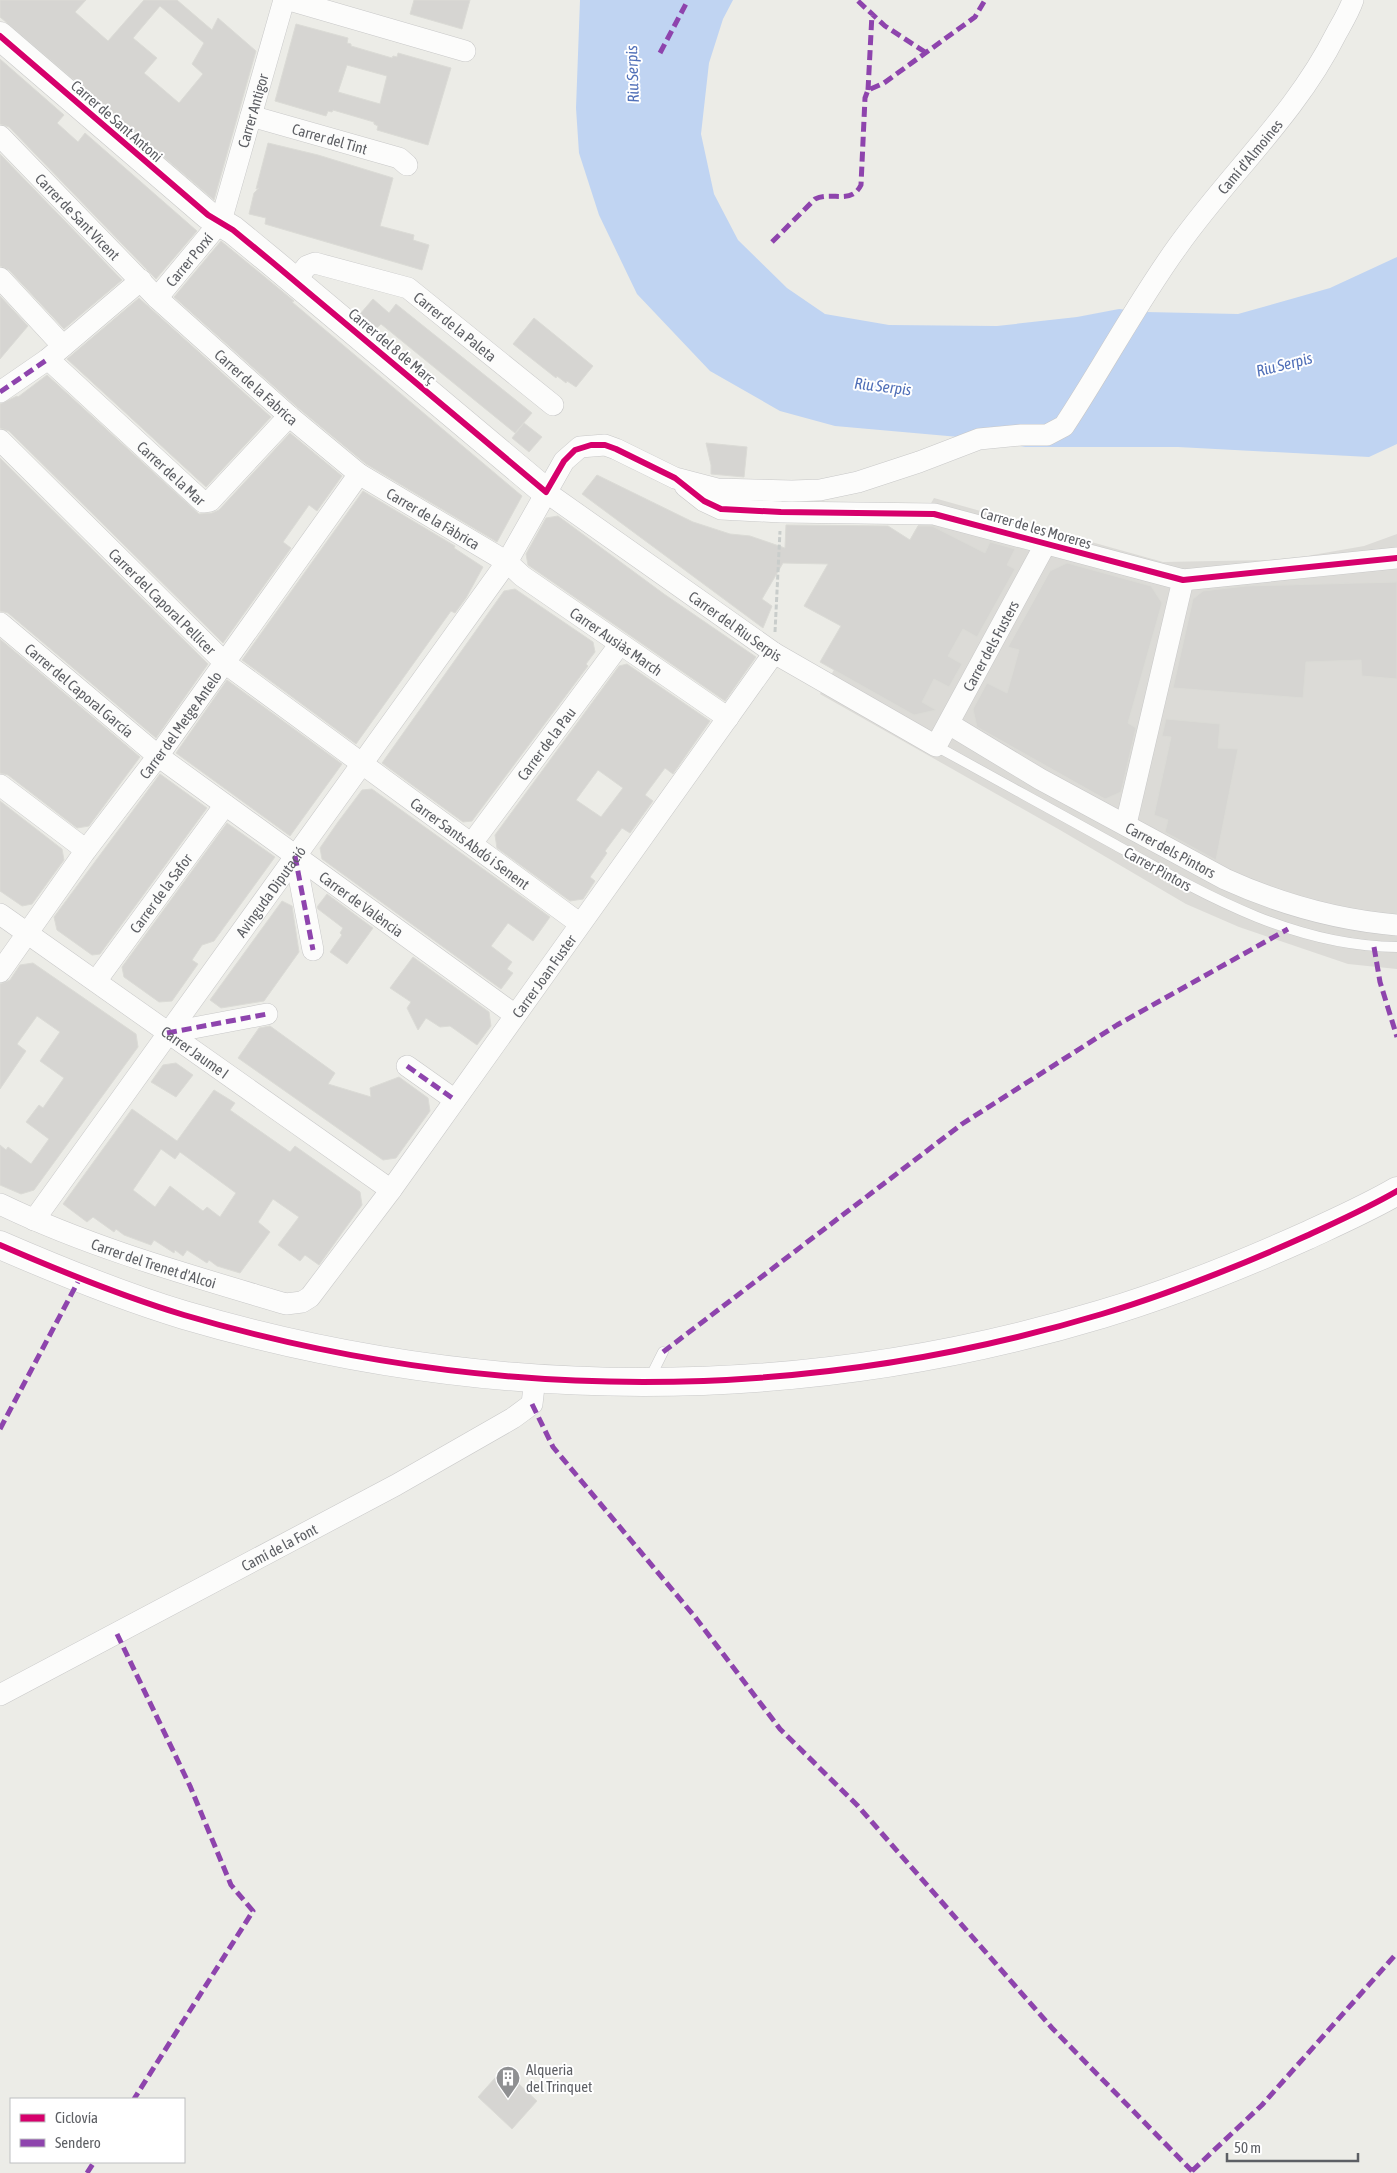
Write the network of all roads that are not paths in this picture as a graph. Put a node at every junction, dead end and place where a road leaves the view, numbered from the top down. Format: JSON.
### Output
{"nodes":[{"id":1,"x":284,"y":0,"type":"edge"},
{"id":2,"x":289,"y":0,"type":"edge"},
{"id":3,"x":1353,"y":0,"type":"edge"},
{"id":4,"x":0,"y":36,"type":"edge"},
{"id":5,"x":465,"y":51,"type":"dead end"},
{"id":6,"x":251,"y":116,"type":"junction"},
{"id":7,"x":0,"y":136,"type":"edge"},
{"id":8,"x":407,"y":165,"type":"dead end"},
{"id":9,"x":221,"y":221,"type":"junction"},
{"id":10,"x":0,"y":278,"type":"edge"},
{"id":11,"x":141,"y":280,"type":"junction"},
{"id":12,"x":295,"y":281,"type":"junction"},
{"id":13,"x":157,"y":298,"type":"junction"},
{"id":14,"x":55,"y":352,"type":"junction"},
{"id":15,"x":0,"y":392,"type":"edge"},
{"id":16,"x":553,"y":405,"type":"dead end"},
{"id":17,"x":289,"y":416,"type":"junction"},
{"id":18,"x":0,"y":440,"type":"edge"},
{"id":19,"x":359,"y":474,"type":"junction"},
{"id":20,"x":675,"y":478,"type":"junction"},
{"id":21,"x":546,"y":492,"type":"junction"},
{"id":22,"x":1045,"y":545,"type":"junction"},
{"id":23,"x":1397,"y":558,"type":"edge"},
{"id":24,"x":507,"y":562,"type":"junction"},
{"id":25,"x":1183,"y":580,"type":"junction"},
{"id":26,"x":0,"y":623,"type":"edge"},
{"id":27,"x":620,"y":644,"type":"junction"},
{"id":28,"x":774,"y":652,"type":"junction"},
{"id":29,"x":224,"y":663,"type":"junction"},
{"id":30,"x":728,"y":718,"type":"junction"},
{"id":31,"x":949,"y":724,"type":"junction"},
{"id":32,"x":936,"y":746,"type":"junction"},
{"id":33,"x":158,"y":756,"type":"junction"},
{"id":34,"x":362,"y":764,"type":"junction"},
{"id":35,"x":0,"y":785,"type":"edge"},
{"id":36,"x":225,"y":805,"type":"junction"},
{"id":37,"x":1126,"y":824,"type":"junction"},
{"id":38,"x":472,"y":843,"type":"junction"},
{"id":39,"x":86,"y":850,"type":"junction"},
{"id":40,"x":295,"y":856,"type":"junction"},
{"id":41,"x":0,"y":914,"type":"edge"},
{"id":42,"x":579,"y":923,"type":"junction"},
{"id":43,"x":1397,"y":925,"type":"edge"},
{"id":44,"x":28,"y":934,"type":"junction"},
{"id":45,"x":1397,"y":947,"type":"edge"},
{"id":46,"x":313,"y":950,"type":"dead end"},
{"id":47,"x":0,"y":972,"type":"edge"},
{"id":48,"x":96,"y":981,"type":"junction"},
{"id":49,"x":266,"y":1014,"type":"dead end"},
{"id":50,"x":515,"y":1015,"type":"junction"},
{"id":51,"x":167,"y":1033,"type":"junction"},
{"id":52,"x":407,"y":1066,"type":"dead end"},
{"id":53,"x":455,"y":1100,"type":"junction"},
{"id":54,"x":391,"y":1190,"type":"junction"},
{"id":55,"x":1397,"y":1191,"type":"edge"},
{"id":56,"x":0,"y":1204,"type":"edge"},
{"id":57,"x":34,"y":1220,"type":"junction"},
{"id":58,"x":0,"y":1245,"type":"edge"},
{"id":59,"x":310,"y":1297,"type":"joint"},
{"id":60,"x":663,"y":1352,"type":"dead end"},
{"id":61,"x":648,"y":1382,"type":"junction"},
{"id":62,"x":534,"y":1391,"type":"junction"},
{"id":63,"x":0,"y":1695,"type":"edge"}],
"edges":[{"from":1,"to":6,"type":"street","name":"Carrer Antigor"},
{"from":2,"to":5,"type":"street"},
{"from":3,"to":20,"type":"street","name":"Camí d'Almoines"},
{"from":4,"to":9,"type":"main road","name":"Carrer de Sant Antoni"},
{"from":6,"to":8,"type":"street","name":"Carrer del Tint"},
{"from":6,"to":9,"type":"street","name":"Carrer Antigor"},
{"from":7,"to":11,"type":"street","name":"Carrer de Sant Vicent"},
{"from":9,"to":12,"type":"main road","name":"Carrer del 8 de Març"},
{"from":9,"to":13,"type":"street","name":"Carrer Porxí"},
{"from":10,"to":14,"type":"street"},
{"from":11,"to":13,"type":"street","name":"Carrer de Sant Vicent"},
{"from":11,"to":14,"type":"street"},
{"from":12,"to":16,"type":"street","name":"Carrer de la Paleta"},
{"from":12,"to":21,"type":"main road","name":"Carrer del 8 de Març"},
{"from":13,"to":17,"type":"street","name":"Carrer de la Fabrica"},
{"from":14,"to":15,"type":"street"},
{"from":14,"to":17,"type":"street","name":"Carrer de la Mar"},
{"from":17,"to":19,"type":"street","name":"Carrer de la Fabrica"},
{"from":18,"to":29,"type":"street","name":"Carrer del Caporal Pellicer"},
{"from":19,"to":24,"type":"street","name":"Carrer de la Fàbrica"},
{"from":19,"to":29,"type":"street","name":"Carrer del Metge Antelo"},
{"from":20,"to":21,"type":"street"},
{"from":20,"to":22,"type":"street","name":"Carrer de les Moreres"},
{"from":21,"to":24,"type":"street"},
{"from":21,"to":28,"type":"street","name":"Carrer del Riu Serpis"},
{"from":22,"to":25,"type":"street","name":"Carrer de les Moreres"},
{"from":22,"to":31,"type":"street","name":"Carrer dels Fusters"},
{"from":23,"to":25,"type":"street","name":"Carrer de les Moreres"},
{"from":24,"to":27,"type":"street","name":"Carrer Ausiàs March"},
{"from":24,"to":34,"type":"street","name":"Avinguda Diputació"},
{"from":25,"to":37,"type":"street","name":"Carrer dels Pintors"},
{"from":26,"to":33,"type":"street","name":"Carrer del Caporal García"},
{"from":27,"to":30,"type":"street","name":"Carrer Ausiàs March"},
{"from":27,"to":38,"type":"street","name":"Carrer de la Pau"},
{"from":28,"to":30,"type":"street","name":"Carrer Joan Fuster"},
{"from":28,"to":32,"type":"street","name":"Carrer del Riu Serpis"},
{"from":29,"to":33,"type":"street","name":"Carrer del Metge Antelo"},
{"from":29,"to":34,"type":"street","name":"Carrer del Caporal Pellicer"},
{"from":30,"to":42,"type":"street","name":"Carrer Joan Fuster"},
{"from":31,"to":32,"type":"street","name":"Carrer dels Fusters"},
{"from":31,"to":37,"type":"street"},
{"from":32,"to":45,"type":"lane","name":"Carrer Pintors"},
{"from":33,"to":36,"type":"street","name":"Carrer de València"},
{"from":33,"to":39,"type":"street","name":"Carrer del Metge Antelo"},
{"from":34,"to":38,"type":"street","name":"Carrer Sants Abdó i Senent"},
{"from":34,"to":40,"type":"street","name":"Avinguda Diputació"},
{"from":35,"to":39,"type":"street"},
{"from":36,"to":40,"type":"street","name":"Carrer de València"},
{"from":36,"to":48,"type":"street","name":"Carrer de la Safor"},
{"from":37,"to":43,"type":"street","name":"Carrer dels Pintors"},
{"from":38,"to":42,"type":"street","name":"Carrer Sants Abdó i Senent"},
{"from":39,"to":44,"type":"street","name":"Carrer del Metge Antelo"},
{"from":40,"to":46,"type":"street"},
{"from":40,"to":50,"type":"street","name":"Carrer de València"},
{"from":40,"to":51,"type":"street","name":"Avinguda Diputació"},
{"from":41,"to":44,"type":"street","name":"Carrer Jaume I"},
{"from":42,"to":50,"type":"street","name":"Carrer Joan Fuster"},
{"from":44,"to":47,"type":"street","name":"Carrer del Metge Antelo"},
{"from":44,"to":48,"type":"street","name":"Carrer Jaume I"},
{"from":48,"to":51,"type":"street","name":"Carrer Jaume I"},
{"from":49,"to":51,"type":"street"},
{"from":50,"to":53,"type":"street","name":"Carrer Joan Fuster"},
{"from":51,"to":54,"type":"street","name":"Carrer Jaume I"},
{"from":51,"to":57,"type":"street","name":"Avinguda Diputació"},
{"from":52,"to":53,"type":"street"},
{"from":53,"to":54,"type":"street","name":"Carrer Joan Fuster"},
{"from":54,"to":59,"type":"street","name":"Carrer Joan Fuster"},
{"from":55,"to":61,"type":"main road"},
{"from":56,"to":57,"type":"street","name":"Carrer del Trenet d'Alcoi"},
{"from":57,"to":59,"type":"street","name":"Carrer del Trenet d'Alcoi"},
{"from":58,"to":62,"type":"main road"},
{"from":60,"to":61,"type":"lane"},
{"from":61,"to":62,"type":"main road"},
{"from":62,"to":63,"type":"street","name":"Camí de la Font"}]}
